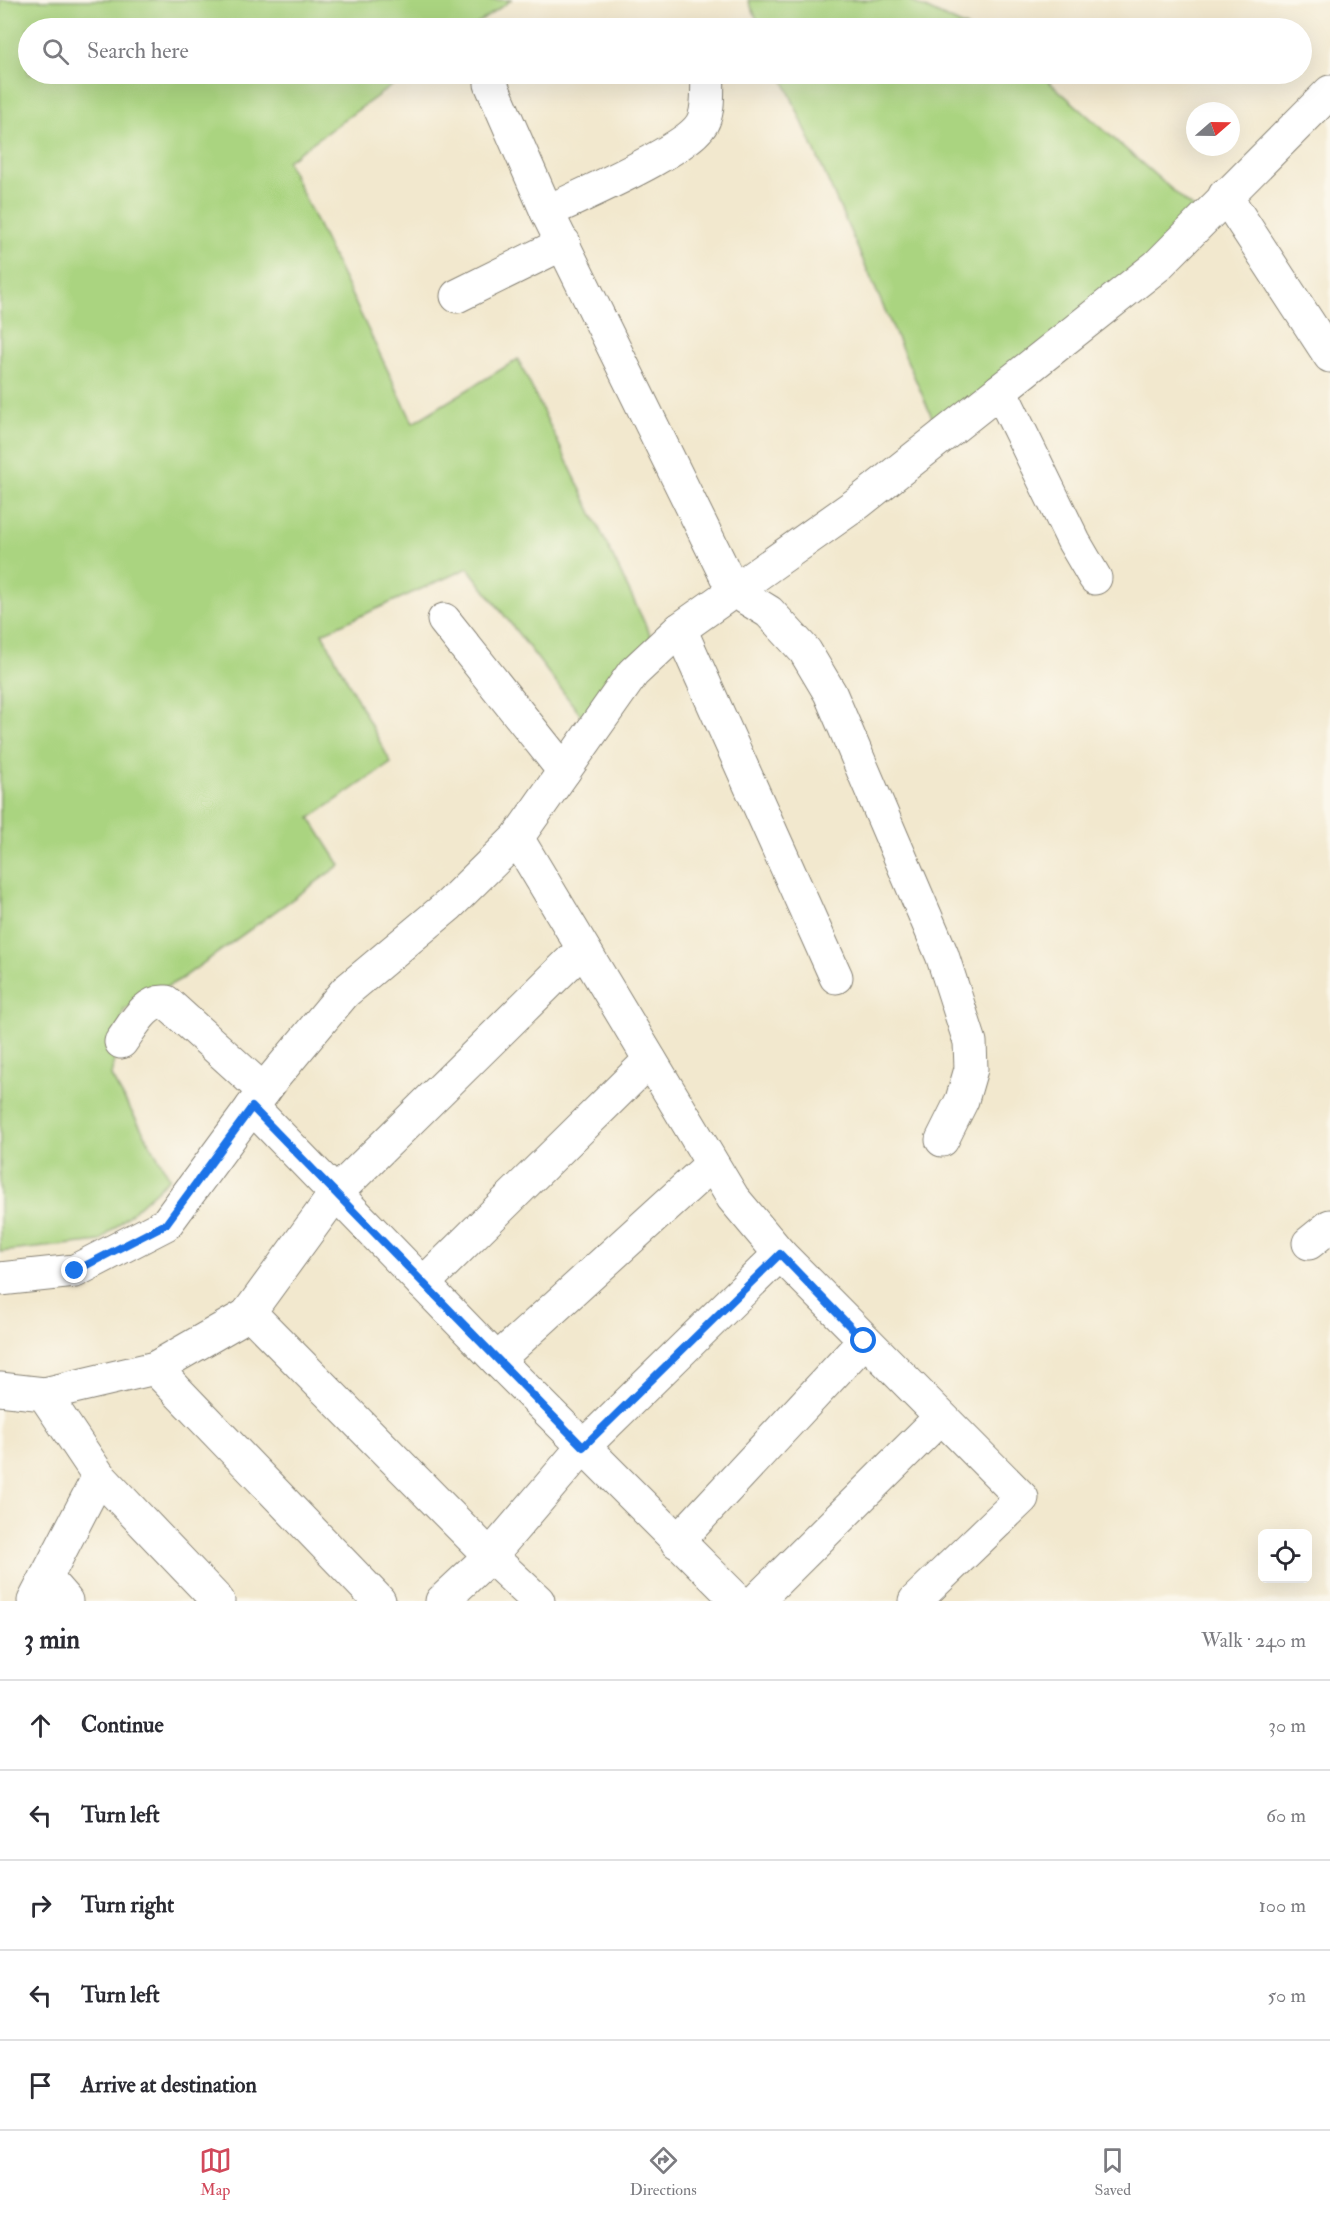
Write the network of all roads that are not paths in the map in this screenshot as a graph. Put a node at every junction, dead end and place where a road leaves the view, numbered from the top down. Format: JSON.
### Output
{"nodes":[{"id":1,"x":491,"y":84,"type":"edge"},
{"id":2,"x":707,"y":84,"type":"edge"},
{"id":3,"x":1330,"y":92,"type":"edge"},
{"id":4,"x":1225,"y":195,"type":"junction"},
{"id":5,"x":547,"y":212,"type":"junction"},
{"id":6,"x":564,"y":243,"type":"junction"},
{"id":7,"x":457,"y":296,"type":"dead end"},
{"id":8,"x":1330,"y":356,"type":"edge"},
{"id":9,"x":1000,"y":390,"type":"junction"},
{"id":10,"x":1095,"y":578,"type":"dead end"},
{"id":11,"x":733,"y":590,"type":"junction"},
{"id":12,"x":444,"y":620,"type":"dead end"},
{"id":13,"x":680,"y":629,"type":"junction"},
{"id":14,"x":564,"y":771,"type":"junction"},
{"id":15,"x":517,"y":838,"type":"junction"},
{"id":16,"x":583,"y":949,"type":"junction"},
{"id":17,"x":836,"y":977,"type":"dead end"},
{"id":18,"x":121,"y":1042,"type":"dead end"},
{"id":19,"x":650,"y":1060,"type":"junction"},
{"id":20,"x":258,"y":1099,"type":"junction"},
{"id":21,"x":942,"y":1140,"type":"dead end"},
{"id":22,"x":711,"y":1165,"type":"junction"},
{"id":23,"x":336,"y":1193,"type":"junction"},
{"id":24,"x":780,"y":1254,"type":"junction"},
{"id":25,"x":0,"y":1279,"type":"edge"},
{"id":26,"x":423,"y":1284,"type":"junction"},
{"id":27,"x":249,"y":1312,"type":"junction"},
{"id":28,"x":864,"y":1341,"type":"junction"},
{"id":29,"x":497,"y":1360,"type":"junction"},
{"id":30,"x":155,"y":1368,"type":"junction"},
{"id":31,"x":0,"y":1389,"type":"edge"},
{"id":32,"x":44,"y":1394,"type":"junction"},
{"id":33,"x":941,"y":1417,"type":"junction"},
{"id":34,"x":583,"y":1447,"type":"junction"},
{"id":35,"x":99,"y":1476,"type":"junction"},
{"id":36,"x":677,"y":1542,"type":"junction"},
{"id":37,"x":490,"y":1556,"type":"junction"},
{"id":38,"x":49,"y":1593,"type":"edge"},
{"id":39,"x":218,"y":1601,"type":"edge"},
{"id":40,"x":379,"y":1601,"type":"edge"},
{"id":41,"x":442,"y":1601,"type":"edge"},
{"id":42,"x":538,"y":1601,"type":"edge"},
{"id":43,"x":738,"y":1601,"type":"edge"},
{"id":44,"x":756,"y":1601,"type":"edge"},
{"id":45,"x":915,"y":1601,"type":"edge"}],
"edges":[{"from":1,"to":5,"type":"street"},
{"from":2,"to":5,"type":"street"},
{"from":3,"to":4,"type":"street"},
{"from":4,"to":8,"type":"street"},
{"from":4,"to":9,"type":"street"},
{"from":5,"to":6,"type":"street"},
{"from":6,"to":7,"type":"street"},
{"from":6,"to":11,"type":"street"},
{"from":9,"to":10,"type":"street"},
{"from":9,"to":11,"type":"street"},
{"from":11,"to":13,"type":"street"},
{"from":11,"to":21,"type":"street"},
{"from":12,"to":14,"type":"street"},
{"from":13,"to":14,"type":"street"},
{"from":13,"to":17,"type":"street"},
{"from":14,"to":15,"type":"street"},
{"from":15,"to":16,"type":"street"},
{"from":15,"to":20,"type":"street"},
{"from":16,"to":19,"type":"street"},
{"from":16,"to":23,"type":"street"},
{"from":18,"to":20,"type":"street"},
{"from":19,"to":22,"type":"street"},
{"from":19,"to":26,"type":"street"},
{"from":20,"to":23,"type":"street"},
{"from":20,"to":25,"type":"street"},
{"from":22,"to":24,"type":"street"},
{"from":22,"to":29,"type":"street"},
{"from":23,"to":26,"type":"street"},
{"from":23,"to":27,"type":"street"},
{"from":24,"to":28,"type":"street"},
{"from":24,"to":34,"type":"street"},
{"from":26,"to":29,"type":"street"},
{"from":27,"to":30,"type":"street"},
{"from":27,"to":37,"type":"street"},
{"from":28,"to":33,"type":"street"},
{"from":28,"to":36,"type":"street"},
{"from":29,"to":34,"type":"street"},
{"from":30,"to":32,"type":"street"},
{"from":30,"to":40,"type":"street"},
{"from":31,"to":32,"type":"street"},
{"from":32,"to":35,"type":"street"},
{"from":33,"to":44,"type":"street"},
{"from":33,"to":45,"type":"street"},
{"from":34,"to":36,"type":"street"},
{"from":34,"to":37,"type":"street"},
{"from":35,"to":38,"type":"street"},
{"from":35,"to":39,"type":"street"},
{"from":36,"to":43,"type":"street"},
{"from":37,"to":41,"type":"street"},
{"from":37,"to":42,"type":"street"}]}
